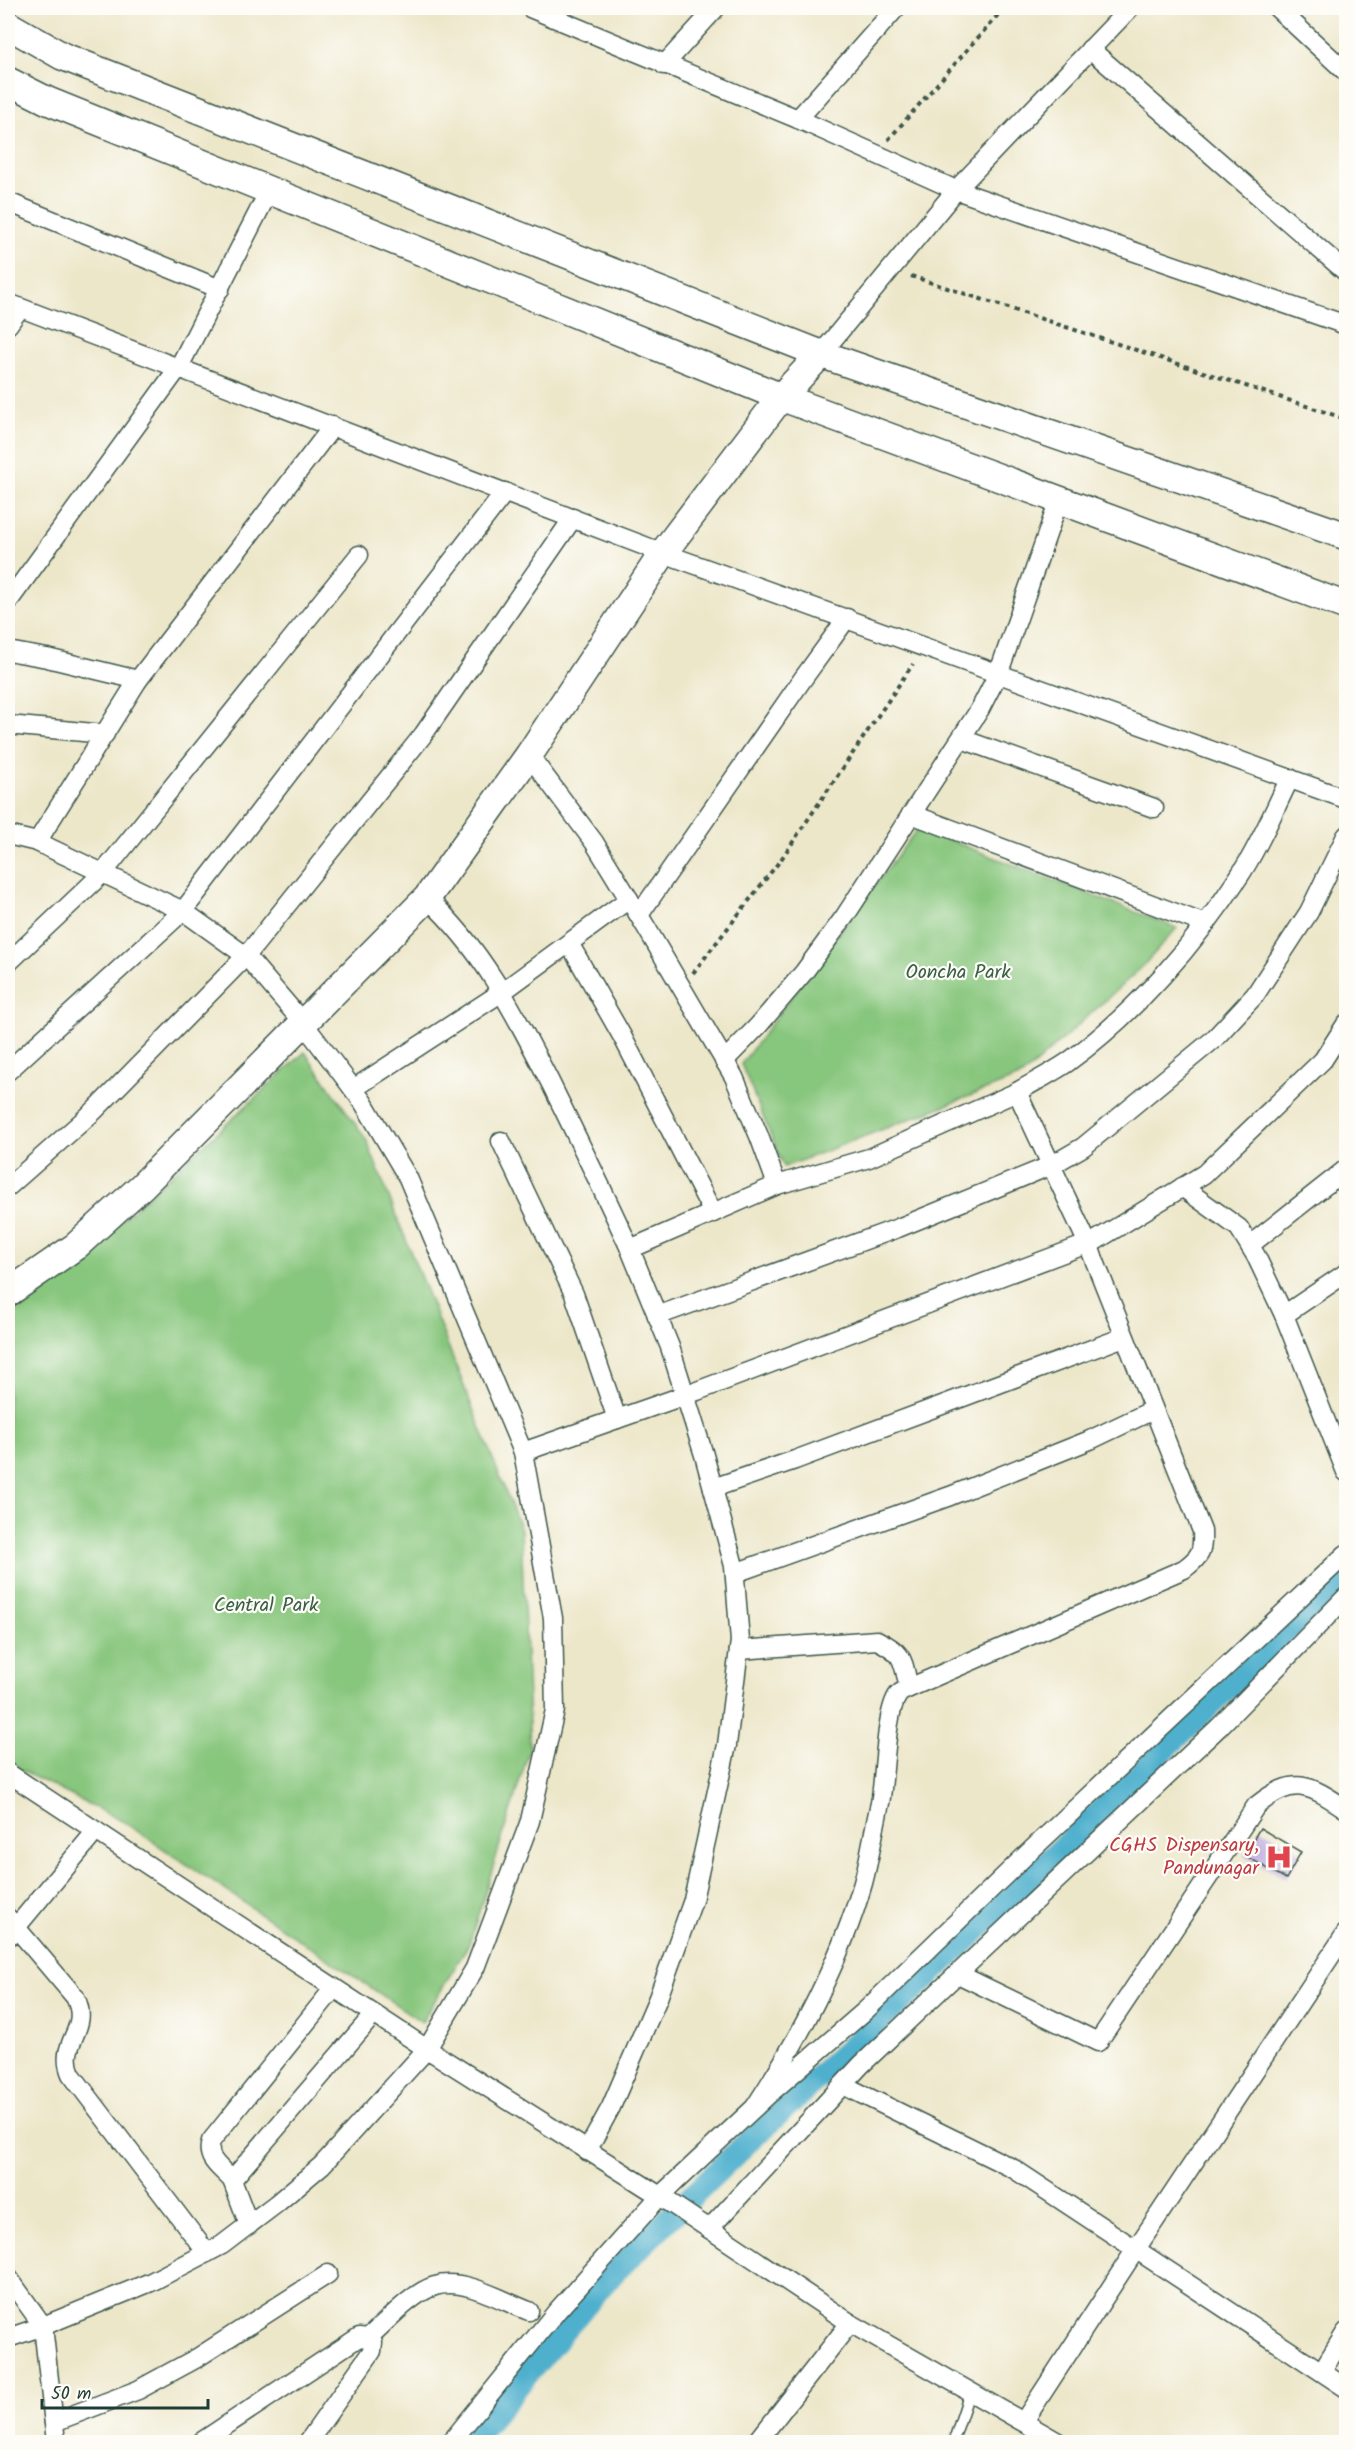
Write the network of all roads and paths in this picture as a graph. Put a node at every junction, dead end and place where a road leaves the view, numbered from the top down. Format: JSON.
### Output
{"nodes":[{"id":1,"x":716,"y":8,"type":"edge"},
{"id":2,"x":896,"y":8,"type":"edge"},
{"id":3,"x":1004,"y":8,"type":"edge"},
{"id":4,"x":1130,"y":8,"type":"edge"},
{"id":5,"x":1277,"y":8,"type":"edge"},
{"id":6,"x":541,"y":10,"type":"edge"},
{"id":7,"x":8,"y":25,"type":"edge"},
{"id":8,"x":1090,"y":49,"type":"junction"},
{"id":9,"x":664,"y":65,"type":"junction"},
{"id":10,"x":1347,"y":72,"type":"edge"},
{"id":11,"x":8,"y":81,"type":"edge"},
{"id":12,"x":798,"y":119,"type":"junction"},
{"id":13,"x":874,"y":155,"type":"junction"},
{"id":14,"x":956,"y":190,"type":"junction"},
{"id":15,"x":269,"y":191,"type":"junction"},
{"id":16,"x":8,"y":202,"type":"edge"},
{"id":17,"x":891,"y":269,"type":"junction"},
{"id":18,"x":1347,"y":272,"type":"edge"},
{"id":19,"x":220,"y":289,"type":"junction"},
{"id":20,"x":14,"y":305,"type":"edge"},
{"id":21,"x":1347,"y":325,"type":"edge"},
{"id":22,"x":8,"y":326,"type":"edge"},
{"id":23,"x":821,"y":354,"type":"junction"},
{"id":24,"x":179,"y":367,"type":"junction"},
{"id":25,"x":781,"y":397,"type":"junction"},
{"id":26,"x":1347,"y":419,"type":"edge"},
{"id":27,"x":333,"y":426,"type":"junction"},
{"id":28,"x":505,"y":492,"type":"junction"},
{"id":29,"x":1059,"y":500,"type":"junction"},
{"id":30,"x":573,"y":518,"type":"junction"},
{"id":31,"x":1347,"y":536,"type":"edge"},
{"id":32,"x":663,"y":553,"type":"junction"},
{"id":33,"x":358,"y":555,"type":"dead end"},
{"id":34,"x":8,"y":602,"type":"edge"},
{"id":35,"x":1347,"y":606,"type":"edge"},
{"id":36,"x":847,"y":618,"type":"junction"},
{"id":37,"x":925,"y":646,"type":"junction"},
{"id":38,"x":8,"y":651,"type":"edge"},
{"id":39,"x":999,"y":672,"type":"junction"},
{"id":40,"x":138,"y":680,"type":"junction"},
{"id":41,"x":8,"y":725,"type":"edge"},
{"id":42,"x":105,"y":734,"type":"junction"},
{"id":43,"x":962,"y":739,"type":"junction"},
{"id":44,"x":530,"y":755,"type":"junction"},
{"id":45,"x":1290,"y":778,"type":"junction"},
{"id":46,"x":1347,"y":798,"type":"edge"},
{"id":47,"x":1154,"y":808,"type":"dead end"},
{"id":48,"x":911,"y":814,"type":"junction"},
{"id":49,"x":1347,"y":836,"type":"edge"},
{"id":50,"x":10,"y":839,"type":"edge"},
{"id":51,"x":37,"y":842,"type":"junction"},
{"id":52,"x":103,"y":873,"type":"junction"},
{"id":53,"x":427,"y":898,"type":"junction"},
{"id":54,"x":629,"y":899,"type":"junction"},
{"id":55,"x":183,"y":911,"type":"junction"},
{"id":56,"x":639,"y":915,"type":"junction"},
{"id":57,"x":1205,"y":924,"type":"junction"},
{"id":58,"x":569,"y":943,"type":"junction"},
{"id":59,"x":246,"y":956,"type":"junction"},
{"id":60,"x":8,"y":963,"type":"edge"},
{"id":61,"x":681,"y":989,"type":"junction"},
{"id":62,"x":502,"y":992,"type":"junction"},
{"id":63,"x":304,"y":1024,"type":"junction"},
{"id":64,"x":1347,"y":1024,"type":"edge"},
{"id":65,"x":724,"y":1061,"type":"junction"},
{"id":66,"x":8,"y":1071,"type":"edge"},
{"id":67,"x":353,"y":1089,"type":"junction"},
{"id":68,"x":1017,"y":1092,"type":"junction"},
{"id":69,"x":501,"y":1141,"type":"dead end"},
{"id":70,"x":1052,"y":1165,"type":"junction"},
{"id":71,"x":1347,"y":1169,"type":"edge"},
{"id":72,"x":777,"y":1185,"type":"junction"},
{"id":73,"x":8,"y":1186,"type":"edge"},
{"id":74,"x":1182,"y":1187,"type":"junction"},
{"id":75,"x":712,"y":1213,"type":"junction"},
{"id":76,"x":1088,"y":1244,"type":"junction"},
{"id":77,"x":1250,"y":1245,"type":"junction"},
{"id":78,"x":630,"y":1250,"type":"junction"},
{"id":79,"x":1347,"y":1273,"type":"edge"},
{"id":80,"x":8,"y":1293,"type":"edge"},
{"id":81,"x":1284,"y":1315,"type":"junction"},
{"id":82,"x":657,"y":1316,"type":"junction"},
{"id":83,"x":1124,"y":1337,"type":"junction"},
{"id":84,"x":686,"y":1395,"type":"junction"},
{"id":85,"x":1153,"y":1410,"type":"junction"},
{"id":86,"x":617,"y":1419,"type":"junction"},
{"id":87,"x":523,"y":1452,"type":"junction"},
{"id":88,"x":1347,"y":1472,"type":"edge"},
{"id":89,"x":713,"y":1488,"type":"junction"},
{"id":90,"x":1347,"y":1554,"type":"edge"},
{"id":91,"x":735,"y":1573,"type":"junction"},
{"id":92,"x":1347,"y":1597,"type":"edge"},
{"id":93,"x":739,"y":1650,"type":"junction"},
{"id":94,"x":909,"y":1688,"type":"junction"},
{"id":95,"x":8,"y":1773,"type":"edge"},
{"id":96,"x":1347,"y":1809,"type":"edge"},
{"id":97,"x":96,"y":1831,"type":"junction"},
{"id":98,"x":11,"y":1928,"type":"edge"},
{"id":99,"x":1347,"y":1934,"type":"edge"},
{"id":100,"x":958,"y":1974,"type":"junction"},
{"id":101,"x":334,"y":1988,"type":"junction"},
{"id":102,"x":374,"y":2014,"type":"junction"},
{"id":103,"x":427,"y":2049,"type":"junction"},
{"id":104,"x":843,"y":2085,"type":"junction"},
{"id":105,"x":754,"y":2108,"type":"junction"},
{"id":106,"x":587,"y":2151,"type":"junction"},
{"id":107,"x":232,"y":2180,"type":"junction"},
{"id":108,"x":664,"y":2199,"type":"junction"},
{"id":109,"x":249,"y":2225,"type":"junction"},
{"id":110,"x":709,"y":2229,"type":"junction"},
{"id":111,"x":1136,"y":2249,"type":"junction"},
{"id":112,"x":207,"y":2253,"type":"junction"},
{"id":113,"x":328,"y":2274,"type":"dead end"},
{"id":114,"x":8,"y":2277,"type":"edge"},
{"id":115,"x":529,"y":2311,"type":"dead end"},
{"id":116,"x":850,"y":2324,"type":"junction"},
{"id":117,"x":43,"y":2326,"type":"junction"},
{"id":118,"x":1347,"y":2332,"type":"edge"},
{"id":119,"x":368,"y":2337,"type":"junction"},
{"id":120,"x":8,"y":2338,"type":"edge"},
{"id":121,"x":1322,"y":2371,"type":"junction"},
{"id":122,"x":1347,"y":2388,"type":"edge"},
{"id":123,"x":970,"y":2391,"type":"junction"},
{"id":124,"x":1024,"y":2421,"type":"junction"},
{"id":125,"x":54,"y":2422,"type":"junction"},
{"id":126,"x":56,"y":2442,"type":"edge"},
{"id":127,"x":201,"y":2442,"type":"edge"},
{"id":128,"x":308,"y":2442,"type":"edge"},
{"id":129,"x":451,"y":2442,"type":"edge"},
{"id":130,"x":757,"y":2442,"type":"edge"},
{"id":131,"x":953,"y":2442,"type":"edge"},
{"id":132,"x":1058,"y":2442,"type":"edge"}],
"edges":[{"from":1,"to":9,"type":"street"},
{"from":2,"to":12,"type":"street"},
{"from":3,"to":13,"type":"path"},
{"from":4,"to":8,"type":"street"},
{"from":5,"to":10,"type":"street"},
{"from":6,"to":9,"type":"street"},
{"from":7,"to":23,"type":"street"},
{"from":8,"to":14,"type":"street"},
{"from":8,"to":18,"type":"street"},
{"from":9,"to":12,"type":"street"},
{"from":11,"to":15,"type":"street"},
{"from":12,"to":13,"type":"street"},
{"from":13,"to":14,"type":"street"},
{"from":14,"to":17,"type":"street"},
{"from":14,"to":21,"type":"street"},
{"from":15,"to":19,"type":"street"},
{"from":15,"to":25,"type":"street"},
{"from":16,"to":19,"type":"street"},
{"from":17,"to":23,"type":"street"},
{"from":17,"to":26,"type":"path"},
{"from":19,"to":24,"type":"street"},
{"from":20,"to":22,"type":"street"},
{"from":20,"to":24,"type":"street"},
{"from":23,"to":25,"type":"street"},
{"from":23,"to":31,"type":"street"},
{"from":24,"to":27,"type":"street"},
{"from":24,"to":34,"type":"street"},
{"from":25,"to":29,"type":"street"},
{"from":25,"to":32,"type":"street"},
{"from":27,"to":28,"type":"street"},
{"from":27,"to":40,"type":"street"},
{"from":28,"to":30,"type":"street"},
{"from":28,"to":55,"type":"street"},
{"from":29,"to":35,"type":"street"},
{"from":29,"to":39,"type":"street"},
{"from":30,"to":32,"type":"street"},
{"from":30,"to":59,"type":"street"},
{"from":32,"to":36,"type":"street"},
{"from":32,"to":44,"type":"street"},
{"from":33,"to":52,"type":"street"},
{"from":36,"to":37,"type":"street"},
{"from":36,"to":56,"type":"street"},
{"from":37,"to":39,"type":"street"},
{"from":37,"to":61,"type":"path"},
{"from":38,"to":40,"type":"street"},
{"from":39,"to":43,"type":"street"},
{"from":39,"to":45,"type":"street"},
{"from":40,"to":42,"type":"street"},
{"from":41,"to":42,"type":"street"},
{"from":42,"to":51,"type":"street"},
{"from":43,"to":47,"type":"street"},
{"from":43,"to":48,"type":"street"},
{"from":44,"to":53,"type":"street"},
{"from":44,"to":54,"type":"street"},
{"from":45,"to":46,"type":"street"},
{"from":45,"to":57,"type":"street"},
{"from":48,"to":57,"type":"street"},
{"from":48,"to":65,"type":"street"},
{"from":49,"to":70,"type":"street"},
{"from":50,"to":51,"type":"street"},
{"from":51,"to":52,"type":"street"},
{"from":52,"to":55,"type":"street"},
{"from":52,"to":60,"type":"street"},
{"from":53,"to":62,"type":"street"},
{"from":53,"to":63,"type":"street"},
{"from":54,"to":56,"type":"street"},
{"from":54,"to":58,"type":"street"},
{"from":55,"to":59,"type":"street"},
{"from":55,"to":66,"type":"street"},
{"from":56,"to":61,"type":"street"},
{"from":57,"to":68,"type":"street"},
{"from":58,"to":62,"type":"street"},
{"from":58,"to":75,"type":"street"},
{"from":59,"to":63,"type":"street"},
{"from":59,"to":73,"type":"street"},
{"from":61,"to":65,"type":"street"},
{"from":62,"to":67,"type":"street"},
{"from":62,"to":78,"type":"street"},
{"from":63,"to":67,"type":"street"},
{"from":63,"to":80,"type":"street"},
{"from":64,"to":74,"type":"street"},
{"from":65,"to":72,"type":"street"},
{"from":67,"to":87,"type":"street"},
{"from":68,"to":70,"type":"street"},
{"from":68,"to":72,"type":"street"},
{"from":69,"to":86,"type":"street"},
{"from":70,"to":76,"type":"street"},
{"from":70,"to":82,"type":"street"},
{"from":71,"to":77,"type":"street"},
{"from":72,"to":75,"type":"street"},
{"from":74,"to":76,"type":"street"},
{"from":74,"to":77,"type":"street"},
{"from":75,"to":78,"type":"street"},
{"from":76,"to":83,"type":"street"},
{"from":76,"to":84,"type":"street"},
{"from":77,"to":81,"type":"street"},
{"from":78,"to":82,"type":"street"},
{"from":79,"to":81,"type":"street"},
{"from":81,"to":88,"type":"street"},
{"from":82,"to":84,"type":"street"},
{"from":83,"to":85,"type":"street"},
{"from":83,"to":89,"type":"street"},
{"from":84,"to":86,"type":"street"},
{"from":84,"to":89,"type":"street"},
{"from":85,"to":91,"type":"street"},
{"from":85,"to":94,"type":"street"},
{"from":86,"to":87,"type":"street"},
{"from":87,"to":103,"type":"street"},
{"from":89,"to":91,"type":"street"},
{"from":90,"to":105,"type":"street"},
{"from":91,"to":93,"type":"street"},
{"from":92,"to":100,"type":"street"},
{"from":93,"to":94,"type":"street"},
{"from":93,"to":106,"type":"street"},
{"from":94,"to":105,"type":"street"},
{"from":95,"to":97,"type":"street"},
{"from":96,"to":100,"type":"street"},
{"from":97,"to":98,"type":"street"},
{"from":97,"to":101,"type":"street"},
{"from":98,"to":112,"type":"street"},
{"from":99,"to":111,"type":"street"},
{"from":100,"to":104,"type":"street"},
{"from":101,"to":102,"type":"street"},
{"from":101,"to":107,"type":"street"},
{"from":102,"to":103,"type":"street"},
{"from":102,"to":107,"type":"street"},
{"from":103,"to":106,"type":"street"},
{"from":103,"to":109,"type":"street"},
{"from":104,"to":110,"type":"street"},
{"from":104,"to":111,"type":"street"},
{"from":105,"to":108,"type":"street"},
{"from":106,"to":108,"type":"street"},
{"from":107,"to":109,"type":"street"},
{"from":108,"to":110,"type":"street"},
{"from":108,"to":129,"type":"street"},
{"from":109,"to":112,"type":"street"},
{"from":110,"to":116,"type":"street"},
{"from":111,"to":121,"type":"street"},
{"from":111,"to":124,"type":"street"},
{"from":112,"to":117,"type":"street"},
{"from":113,"to":125,"type":"street"},
{"from":114,"to":117,"type":"street"},
{"from":115,"to":119,"type":"street"},
{"from":116,"to":123,"type":"street"},
{"from":116,"to":130,"type":"street"},
{"from":117,"to":120,"type":"street"},
{"from":117,"to":125,"type":"street"},
{"from":118,"to":121,"type":"street"},
{"from":119,"to":127,"type":"street"},
{"from":119,"to":128,"type":"street"},
{"from":121,"to":122,"type":"street"},
{"from":123,"to":124,"type":"street"},
{"from":123,"to":131,"type":"lane"},
{"from":124,"to":132,"type":"street"},
{"from":125,"to":126,"type":"street"}]}
